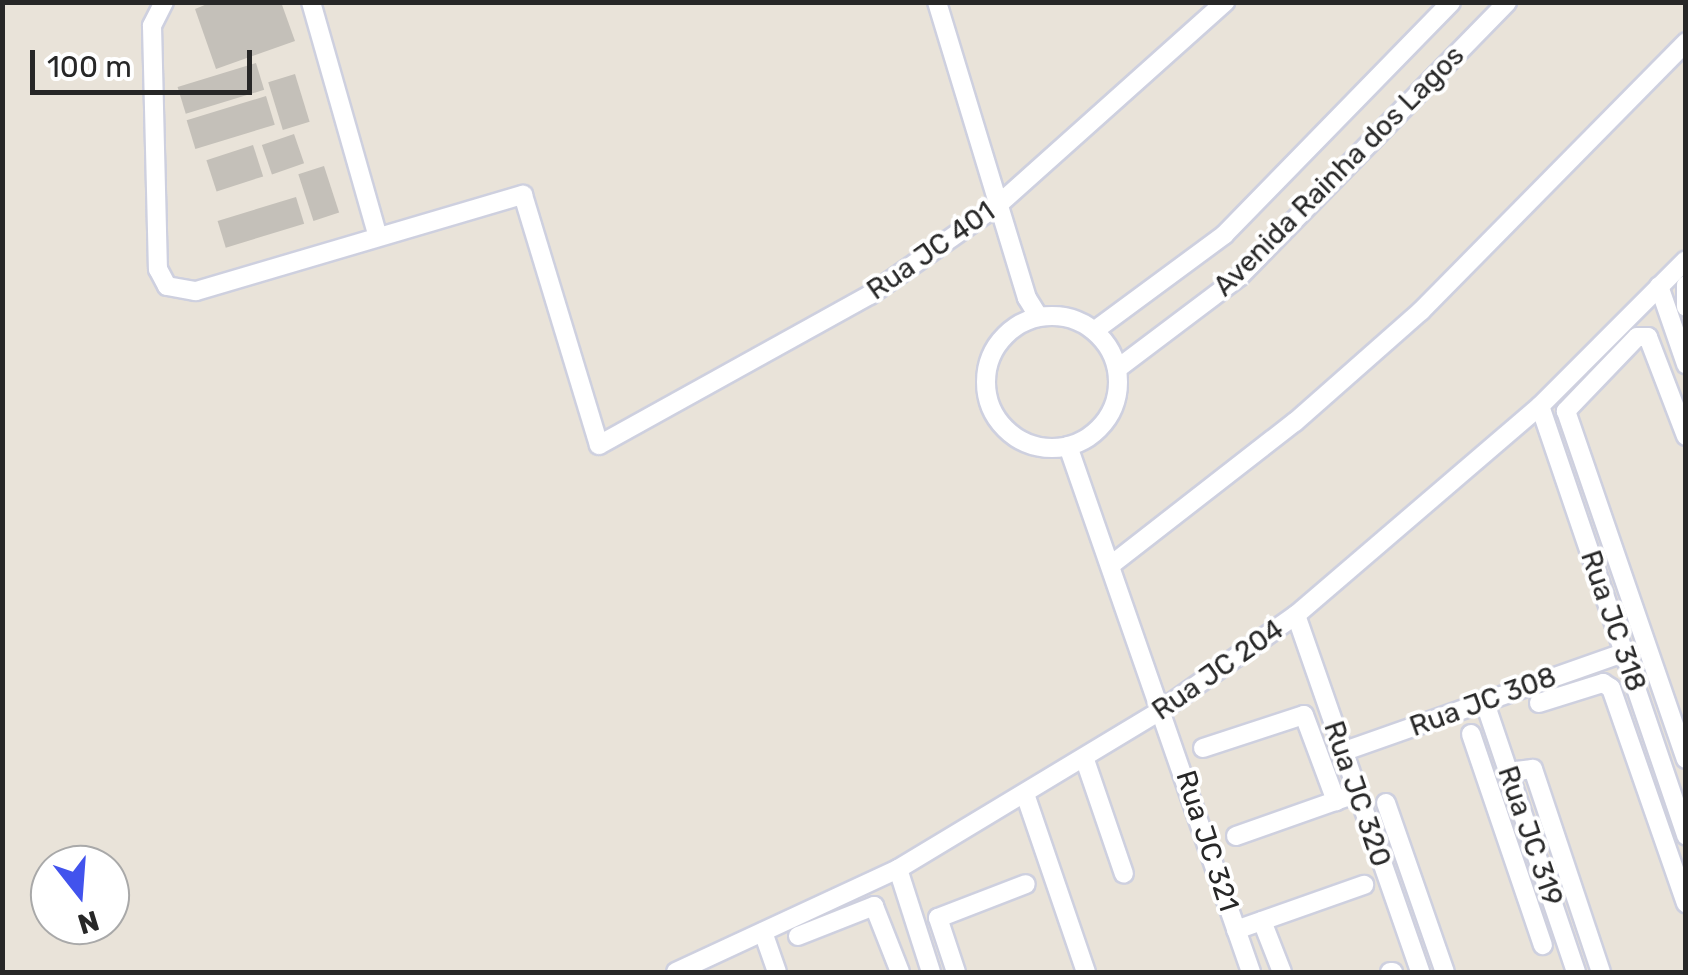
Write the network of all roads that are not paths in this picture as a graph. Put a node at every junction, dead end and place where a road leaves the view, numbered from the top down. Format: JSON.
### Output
{"nodes":[{"id":1,"x":311,"y":2,"type":"edge"},
{"id":2,"x":937,"y":2,"type":"edge"},
{"id":3,"x":1225,"y":2,"type":"edge"},
{"id":4,"x":1451,"y":2,"type":"edge"},
{"id":5,"x":1507,"y":2,"type":"edge"},
{"id":6,"x":159,"y":8,"type":"edge"},
{"id":7,"x":1686,"y":42,"type":"edge"},
{"id":8,"x":998,"y":205,"type":"junction"},
{"id":9,"x":378,"y":238,"type":"junction"},
{"id":10,"x":1686,"y":260,"type":"edge"},
{"id":11,"x":1658,"y":286,"type":"junction"},
{"id":12,"x":1686,"y":286,"type":"edge"},
{"id":13,"x":1686,"y":307,"type":"edge"},
{"id":14,"x":1039,"y":317,"type":"junction"},
{"id":15,"x":1094,"y":330,"type":"junction"},
{"id":16,"x":1686,"y":364,"type":"edge"},
{"id":17,"x":1117,"y":369,"type":"junction"},
{"id":18,"x":1540,"y":406,"type":"junction"},
{"id":19,"x":1686,"y":436,"type":"edge"},
{"id":20,"x":1068,"y":446,"type":"junction"},
{"id":21,"x":1111,"y":564,"type":"junction"},
{"id":22,"x":1296,"y":615,"type":"junction"},
{"id":23,"x":1623,"y":653,"type":"junction"},
{"id":24,"x":1484,"y":700,"type":"junction"},
{"id":25,"x":1539,"y":703,"type":"dead end"},
{"id":26,"x":1163,"y":709,"type":"junction"},
{"id":27,"x":1471,"y":734,"type":"dead end"},
{"id":28,"x":1202,"y":748,"type":"dead end"},
{"id":29,"x":1342,"y":752,"type":"junction"},
{"id":30,"x":1686,"y":758,"type":"edge"},
{"id":31,"x":1085,"y":760,"type":"junction"},
{"id":32,"x":1508,"y":772,"type":"junction"},
{"id":33,"x":1678,"y":791,"type":"edge"},
{"id":34,"x":1025,"y":794,"type":"junction"},
{"id":35,"x":1357,"y":794,"type":"junction"},
{"id":36,"x":1336,"y":801,"type":"junction"},
{"id":37,"x":1368,"y":824,"type":"junction"},
{"id":38,"x":1236,"y":836,"type":"dead end"},
{"id":39,"x":1686,"y":836,"type":"edge"},
{"id":40,"x":898,"y":868,"type":"junction"},
{"id":41,"x":1124,"y":874,"type":"dead end"},
{"id":42,"x":1026,"y":884,"type":"dead end"},
{"id":43,"x":1364,"y":886,"type":"dead end"},
{"id":44,"x":1686,"y":903,"type":"edge"},
{"id":45,"x":1262,"y":921,"type":"junction"},
{"id":46,"x":1560,"y":924,"type":"junction"},
{"id":47,"x":1236,"y":930,"type":"junction"},
{"id":48,"x":763,"y":932,"type":"junction"},
{"id":49,"x":798,"y":936,"type":"dead end"},
{"id":50,"x":676,"y":972,"type":"edge"},
{"id":51,"x":776,"y":972,"type":"edge"},
{"id":52,"x":900,"y":972,"type":"edge"},
{"id":53,"x":932,"y":972,"type":"edge"},
{"id":54,"x":956,"y":972,"type":"edge"},
{"id":55,"x":1086,"y":972,"type":"edge"},
{"id":56,"x":1251,"y":972,"type":"edge"},
{"id":57,"x":1282,"y":972,"type":"edge"},
{"id":58,"x":1420,"y":972,"type":"edge"},
{"id":59,"x":1445,"y":972,"type":"edge"},
{"id":60,"x":1576,"y":972,"type":"edge"},
{"id":61,"x":1601,"y":972,"type":"edge"}],
"edges":[{"from":1,"to":9,"type":"street"},
{"from":2,"to":8,"type":"street"},
{"from":3,"to":8,"type":"street","name":"Rua JC 401"},
{"from":4,"to":15,"type":"street","name":"Avenida Rainha dos Lagos"},
{"from":5,"to":17,"type":"street","name":"Avenida Rainha dos Lagos"},
{"from":6,"to":9,"type":"street"},
{"from":7,"to":21,"type":"street"},
{"from":8,"to":9,"type":"street","name":"Rua JC 401"},
{"from":8,"to":14,"type":"street"},
{"from":10,"to":11,"type":"street","name":"Rua JC 204"},
{"from":11,"to":16,"type":"street"},
{"from":11,"to":18,"type":"street","name":"Rua JC 204"},
{"from":12,"to":13,"type":"street"},
{"from":14,"to":15,"type":"street"},
{"from":14,"to":20,"type":"street"},
{"from":15,"to":17,"type":"street"},
{"from":17,"to":20,"type":"street"},
{"from":18,"to":22,"type":"street","name":"Rua JC 204"},
{"from":18,"to":23,"type":"street","name":"Rua JC 318"},
{"from":19,"to":30,"type":"street"},
{"from":20,"to":21,"type":"street","name":"Rua JC 321"},
{"from":21,"to":26,"type":"street","name":"Rua JC 321"},
{"from":22,"to":26,"type":"street","name":"Rua JC 204"},
{"from":22,"to":29,"type":"street","name":"Rua JC 320"},
{"from":23,"to":24,"type":"street","name":"Rua JC 308"},
{"from":23,"to":33,"type":"street","name":"Rua JC 318"},
{"from":24,"to":29,"type":"street","name":"Rua JC 308"},
{"from":24,"to":32,"type":"street","name":"Rua JC 319"},
{"from":25,"to":44,"type":"street"},
{"from":26,"to":31,"type":"street","name":"Rua JC 204"},
{"from":26,"to":47,"type":"street","name":"Rua JC 321"},
{"from":27,"to":46,"type":"street"},
{"from":28,"to":36,"type":"street"},
{"from":29,"to":35,"type":"street","name":"Rua JC 320"},
{"from":31,"to":34,"type":"street","name":"Rua JC 204"},
{"from":31,"to":41,"type":"street"},
{"from":32,"to":46,"type":"street","name":"Rua JC 319"},
{"from":32,"to":61,"type":"street"},
{"from":33,"to":39,"type":"street","name":"Rua JC 318"},
{"from":34,"to":40,"type":"street","name":"Rua JC 204"},
{"from":34,"to":55,"type":"street"},
{"from":35,"to":36,"type":"street"},
{"from":35,"to":37,"type":"street","name":"Rua JC 320"},
{"from":36,"to":38,"type":"street"},
{"from":37,"to":58,"type":"street","name":"Rua JC 320"},
{"from":37,"to":59,"type":"street"},
{"from":40,"to":48,"type":"street","name":"Rua JC 204"},
{"from":40,"to":53,"type":"street"},
{"from":42,"to":54,"type":"street"},
{"from":43,"to":45,"type":"street"},
{"from":45,"to":47,"type":"street"},
{"from":45,"to":57,"type":"street"},
{"from":46,"to":60,"type":"street","name":"Rua JC 319"},
{"from":47,"to":56,"type":"street","name":"Rua JC 321"},
{"from":48,"to":50,"type":"street","name":"Rua JC 204"},
{"from":48,"to":51,"type":"street"},
{"from":49,"to":52,"type":"street"}]}
